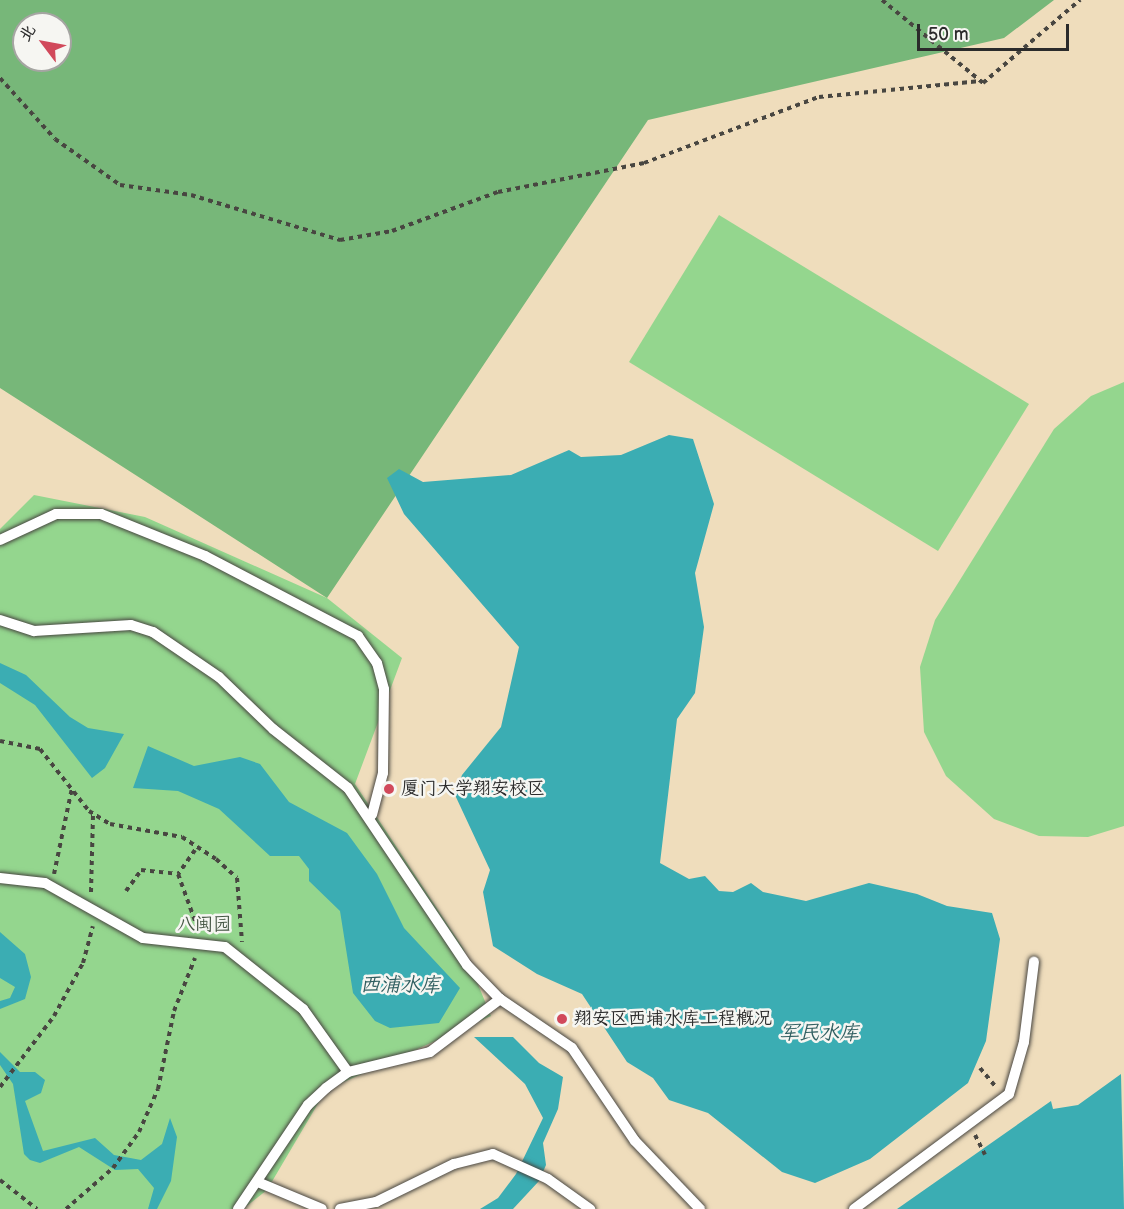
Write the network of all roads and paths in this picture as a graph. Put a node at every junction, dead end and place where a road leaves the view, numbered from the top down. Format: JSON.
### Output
{"nodes":[{"id":1,"x":882,"y":0,"type":"edge"},
{"id":2,"x":1080,"y":0,"type":"edge"},
{"id":3,"x":0,"y":78,"type":"edge"},
{"id":4,"x":980,"y":81,"type":"junction"},
{"id":5,"x":0,"y":540,"type":"edge"},
{"id":6,"x":0,"y":620,"type":"edge"},
{"id":7,"x":0,"y":741,"type":"edge"},
{"id":8,"x":72,"y":788,"type":"junction"},
{"id":9,"x":93,"y":813,"type":"junction"},
{"id":10,"x":372,"y":815,"type":"junction"},
{"id":11,"x":195,"y":850,"type":"junction"},
{"id":12,"x":178,"y":874,"type":"junction"},
{"id":13,"x":0,"y":878,"type":"edge"},
{"id":14,"x":50,"y":886,"type":"junction"},
{"id":15,"x":126,"y":891,"type":"dead end"},
{"id":16,"x":96,"y":911,"type":"junction"},
{"id":17,"x":201,"y":942,"type":"junction"},
{"id":18,"x":241,"y":958,"type":"junction"},
{"id":19,"x":1034,"y":962,"type":"dead end"},
{"id":20,"x":501,"y":999,"type":"junction"},
{"id":21,"x":980,"y":1068,"type":"dead end"},
{"id":22,"x":348,"y":1072,"type":"junction"},
{"id":23,"x":0,"y":1087,"type":"edge"},
{"id":24,"x":1005,"y":1098,"type":"junction"},
{"id":25,"x":970,"y":1127,"type":"junction"},
{"id":26,"x":986,"y":1155,"type":"dead end"},
{"id":27,"x":0,"y":1180,"type":"edge"},
{"id":28,"x":260,"y":1183,"type":"junction"},
{"id":29,"x":37,"y":1209,"type":"edge"},
{"id":30,"x":66,"y":1209,"type":"edge"},
{"id":31,"x":238,"y":1209,"type":"edge"},
{"id":32,"x":322,"y":1209,"type":"edge"},
{"id":33,"x":340,"y":1209,"type":"edge"},
{"id":34,"x":590,"y":1209,"type":"edge"},
{"id":35,"x":700,"y":1209,"type":"edge"},
{"id":36,"x":854,"y":1209,"type":"edge"}],
"edges":[{"from":1,"to":4,"type":"path"},
{"from":2,"to":4,"type":"path"},
{"from":3,"to":4,"type":"path"},
{"from":5,"to":10,"type":"lane"},
{"from":6,"to":10,"type":"lane"},
{"from":7,"to":8,"type":"path"},
{"from":8,"to":9,"type":"path"},
{"from":8,"to":14,"type":"path"},
{"from":9,"to":11,"type":"path"},
{"from":9,"to":16,"type":"path"},
{"from":10,"to":20,"type":"lane"},
{"from":11,"to":12,"type":"path"},
{"from":11,"to":18,"type":"path"},
{"from":12,"to":15,"type":"path"},
{"from":12,"to":17,"type":"path"},
{"from":13,"to":14,"type":"lane"},
{"from":14,"to":16,"type":"lane"},
{"from":16,"to":17,"type":"lane"},
{"from":16,"to":23,"type":"path"},
{"from":17,"to":18,"type":"lane"},
{"from":17,"to":30,"type":"path"},
{"from":18,"to":22,"type":"lane"},
{"from":19,"to":24,"type":"lane"},
{"from":20,"to":22,"type":"lane"},
{"from":20,"to":35,"type":"lane"},
{"from":21,"to":24,"type":"path"},
{"from":22,"to":28,"type":"lane"},
{"from":24,"to":25,"type":"lane"},
{"from":25,"to":26,"type":"path"},
{"from":25,"to":36,"type":"lane"},
{"from":27,"to":29,"type":"path"},
{"from":28,"to":31,"type":"lane"},
{"from":28,"to":32,"type":"lane"},
{"from":33,"to":34,"type":"lane"}]}
